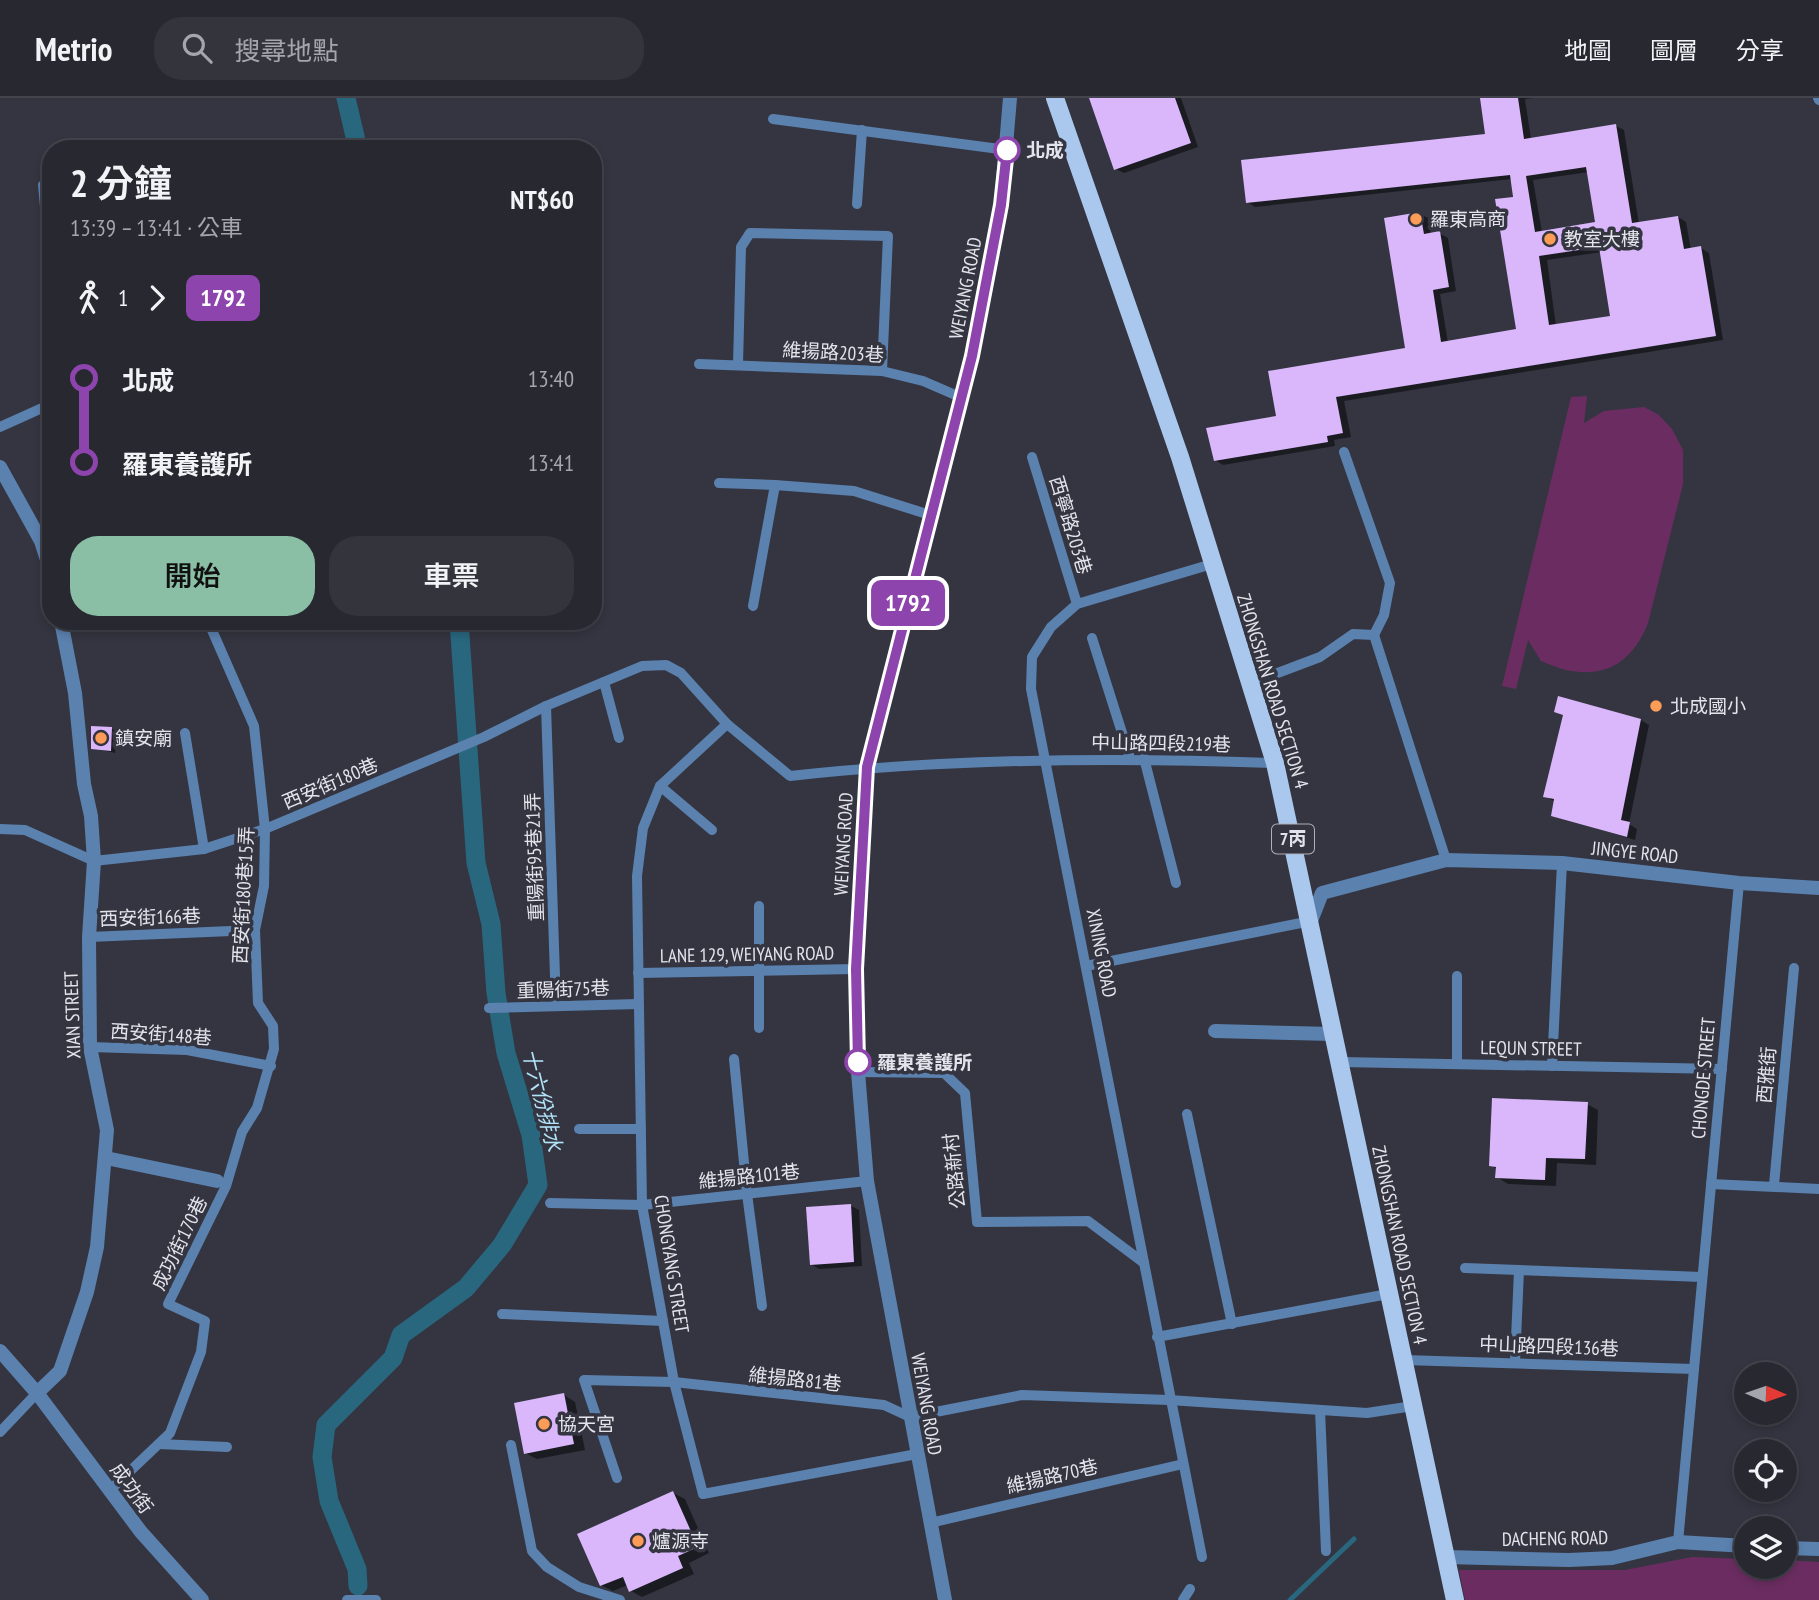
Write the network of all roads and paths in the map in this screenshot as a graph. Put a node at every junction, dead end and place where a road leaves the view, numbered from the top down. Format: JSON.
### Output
{"nodes":[{"id":1,"x":1010,"y":98,"type":"edge"},
{"id":2,"x":1055,"y":98,"type":"edge"},
{"id":3,"x":773,"y":119,"type":"dead end"},
{"id":4,"x":862,"y":130,"type":"junction"},
{"id":5,"x":1007,"y":150,"type":"junction"},
{"id":6,"x":857,"y":204,"type":"dead end"},
{"id":7,"x":699,"y":365,"type":"dead end"},
{"id":8,"x":738,"y":365,"type":"junction"},
{"id":9,"x":883,"y":371,"type":"junction"},
{"id":10,"x":960,"y":397,"type":"junction"},
{"id":11,"x":42,"y":408,"type":"edge"},
{"id":12,"x":0,"y":427,"type":"edge"},
{"id":13,"x":1344,"y":452,"type":"dead end"},
{"id":14,"x":1032,"y":457,"type":"dead end"},
{"id":15,"x":0,"y":467,"type":"edge"},
{"id":16,"x":719,"y":483,"type":"dead end"},
{"id":17,"x":775,"y":485,"type":"junction"},
{"id":18,"x":930,"y":515,"type":"junction"},
{"id":19,"x":42,"y":544,"type":"edge"},
{"id":20,"x":1213,"y":564,"type":"junction"},
{"id":21,"x":1077,"y":604,"type":"junction"},
{"id":22,"x":753,"y":606,"type":"dead end"},
{"id":23,"x":63,"y":630,"type":"edge"},
{"id":24,"x":212,"y":630,"type":"edge"},
{"id":25,"x":1374,"y":635,"type":"junction"},
{"id":26,"x":1092,"y":638,"type":"dead end"},
{"id":27,"x":604,"y":682,"type":"junction"},
{"id":28,"x":1251,"y":683,"type":"junction"},
{"id":29,"x":546,"y":706,"type":"junction"},
{"id":30,"x":727,"y":724,"type":"junction"},
{"id":31,"x":185,"y":733,"type":"dead end"},
{"id":32,"x":619,"y":738,"type":"dead end"},
{"id":33,"x":1130,"y":758,"type":"junction"},
{"id":34,"x":1144,"y":758,"type":"junction"},
{"id":35,"x":1047,"y":760,"type":"junction"},
{"id":36,"x":1275,"y":763,"type":"junction"},
{"id":37,"x":867,"y":767,"type":"junction"},
{"id":38,"x":660,"y":786,"type":"junction"},
{"id":39,"x":0,"y":829,"type":"edge"},
{"id":40,"x":265,"y":829,"type":"junction"},
{"id":41,"x":712,"y":830,"type":"dead end"},
{"id":42,"x":204,"y":849,"type":"junction"},
{"id":43,"x":1446,"y":860,"type":"junction"},
{"id":44,"x":94,"y":861,"type":"junction"},
{"id":45,"x":1562,"y":863,"type":"junction"},
{"id":46,"x":1176,"y":883,"type":"dead end"},
{"id":47,"x":1739,"y":883,"type":"junction"},
{"id":48,"x":1819,"y":888,"type":"edge"},
{"id":49,"x":759,"y":906,"type":"dead end"},
{"id":50,"x":1311,"y":921,"type":"junction"},
{"id":51,"x":255,"y":930,"type":"junction"},
{"id":52,"x":89,"y":937,"type":"junction"},
{"id":53,"x":1086,"y":966,"type":"junction"},
{"id":54,"x":1794,"y":968,"type":"dead end"},
{"id":55,"x":856,"y":969,"type":"junction"},
{"id":56,"x":759,"y":971,"type":"junction"},
{"id":57,"x":638,"y":973,"type":"junction"},
{"id":58,"x":1457,"y":976,"type":"dead end"},
{"id":59,"x":638,"y":1004,"type":"junction"},
{"id":60,"x":556,"y":1006,"type":"junction"},
{"id":61,"x":489,"y":1008,"type":"dead end"},
{"id":62,"x":759,"y":1028,"type":"dead end"},
{"id":63,"x":1215,"y":1031,"type":"dead end"},
{"id":64,"x":1333,"y":1034,"type":"junction"},
{"id":65,"x":90,"y":1047,"type":"junction"},
{"id":66,"x":274,"y":1049,"type":"joint"},
{"id":67,"x":734,"y":1059,"type":"dead end"},
{"id":68,"x":1340,"y":1062,"type":"junction"},
{"id":69,"x":1457,"y":1064,"type":"junction"},
{"id":70,"x":271,"y":1066,"type":"junction"},
{"id":71,"x":1552,"y":1066,"type":"junction"},
{"id":72,"x":1722,"y":1069,"type":"junction"},
{"id":73,"x":858,"y":1072,"type":"junction"},
{"id":74,"x":1187,"y":1114,"type":"dead end"},
{"id":75,"x":579,"y":1129,"type":"dead end"},
{"id":76,"x":641,"y":1129,"type":"junction"},
{"id":77,"x":106,"y":1158,"type":"junction"},
{"id":78,"x":217,"y":1181,"type":"dead end"},
{"id":79,"x":867,"y":1181,"type":"junction"},
{"id":80,"x":1711,"y":1184,"type":"junction"},
{"id":81,"x":1774,"y":1185,"type":"junction"},
{"id":82,"x":1819,"y":1189,"type":"edge"},
{"id":83,"x":747,"y":1194,"type":"junction"},
{"id":84,"x":550,"y":1203,"type":"dead end"},
{"id":85,"x":642,"y":1205,"type":"junction"},
{"id":86,"x":1144,"y":1263,"type":"junction"},
{"id":87,"x":1465,"y":1268,"type":"dead end"},
{"id":88,"x":1519,"y":1270,"type":"junction"},
{"id":89,"x":1702,"y":1277,"type":"junction"},
{"id":90,"x":1388,"y":1294,"type":"junction"},
{"id":91,"x":762,"y":1306,"type":"dead end"},
{"id":92,"x":502,"y":1314,"type":"dead end"},
{"id":93,"x":663,"y":1321,"type":"junction"},
{"id":94,"x":1232,"y":1324,"type":"junction"},
{"id":95,"x":1157,"y":1337,"type":"junction"},
{"id":96,"x":0,"y":1351,"type":"edge"},
{"id":97,"x":1404,"y":1360,"type":"junction"},
{"id":98,"x":1515,"y":1362,"type":"junction"},
{"id":99,"x":1694,"y":1369,"type":"junction"},
{"id":100,"x":674,"y":1382,"type":"junction"},
{"id":101,"x":37,"y":1393,"type":"junction"},
{"id":102,"x":1169,"y":1400,"type":"junction"},
{"id":103,"x":1413,"y":1406,"type":"junction"},
{"id":104,"x":1320,"y":1410,"type":"junction"},
{"id":105,"x":910,"y":1418,"type":"junction"},
{"id":106,"x":0,"y":1432,"type":"edge"},
{"id":107,"x":159,"y":1444,"type":"junction"},
{"id":108,"x":511,"y":1445,"type":"dead end"},
{"id":109,"x":227,"y":1447,"type":"dead end"},
{"id":110,"x":917,"y":1454,"type":"junction"},
{"id":111,"x":1183,"y":1464,"type":"junction"},
{"id":112,"x":617,"y":1479,"type":"dead end"},
{"id":113,"x":110,"y":1490,"type":"junction"},
{"id":114,"x":930,"y":1523,"type":"junction"},
{"id":115,"x":1678,"y":1542,"type":"junction"},
{"id":116,"x":1734,"y":1545,"type":"edge"},
{"id":117,"x":1797,"y":1548,"type":"edge"},
{"id":118,"x":1819,"y":1549,"type":"edge"},
{"id":119,"x":1326,"y":1551,"type":"dead end"},
{"id":120,"x":1202,"y":1557,"type":"dead end"},
{"id":121,"x":1445,"y":1557,"type":"junction"},
{"id":122,"x":1190,"y":1588,"type":"dead end"},
{"id":123,"x":202,"y":1600,"type":"edge"},
{"id":124,"x":347,"y":1600,"type":"edge"},
{"id":125,"x":376,"y":1600,"type":"edge"},
{"id":126,"x":620,"y":1600,"type":"edge"},
{"id":127,"x":944,"y":1600,"type":"edge"},
{"id":128,"x":1183,"y":1600,"type":"edge"},
{"id":129,"x":1455,"y":1600,"type":"edge"}],
"edges":[{"from":1,"to":5,"type":"street","name":"WEIYANG ROAD"},
{"from":2,"to":20,"type":"main road","name":"ZHONGSHAN ROAD SECTION 4","number":"7丙"},
{"from":3,"to":4,"type":"lane"},
{"from":4,"to":5,"type":"lane"},
{"from":4,"to":6,"type":"lane"},
{"from":5,"to":10,"type":"street","name":"WEIYANG ROAD"},
{"from":7,"to":8,"type":"lane","name":"維揚路203巷"},
{"from":8,"to":9,"type":"lane","name":"維揚路203巷"},
{"from":8,"to":9,"type":"lane"},
{"from":9,"to":10,"type":"lane","name":"維揚路203巷"},
{"from":10,"to":18,"type":"street","name":"WEIYANG ROAD"},
{"from":11,"to":12,"type":"lane"},
{"from":13,"to":25,"type":"lane"},
{"from":14,"to":21,"type":"lane","name":"西寧路203巷"},
{"from":15,"to":19,"type":"street"},
{"from":16,"to":17,"type":"lane"},
{"from":17,"to":18,"type":"lane"},
{"from":17,"to":22,"type":"lane"},
{"from":18,"to":37,"type":"street","name":"WEIYANG ROAD"},
{"from":20,"to":21,"type":"lane","name":"XINING ROAD"},
{"from":20,"to":28,"type":"main road","name":"ZHONGSHAN ROAD SECTION 4","number":"7丙"},
{"from":21,"to":35,"type":"lane","name":"XINING ROAD"},
{"from":23,"to":44,"type":"street","name":"XIAN STREET"},
{"from":24,"to":40,"type":"lane","name":"西安街180巷15弄"},
{"from":25,"to":28,"type":"lane"},
{"from":25,"to":43,"type":"lane"},
{"from":26,"to":33,"type":"lane"},
{"from":27,"to":29,"type":"lane","name":"西安街180巷"},
{"from":27,"to":30,"type":"lane","name":"西安街180巷"},
{"from":27,"to":32,"type":"lane"},
{"from":28,"to":36,"type":"main road","name":"ZHONGSHAN ROAD SECTION 4","number":"7丙"},
{"from":29,"to":40,"type":"lane","name":"西安街180巷"},
{"from":29,"to":60,"type":"lane","name":"重陽街95巷21弄"},
{"from":30,"to":37,"type":"lane","name":"中山路四段219巷"},
{"from":30,"to":38,"type":"lane","name":"CHONGYANG STREET"},
{"from":31,"to":42,"type":"lane"},
{"from":33,"to":34,"type":"lane","name":"中山路四段219巷"},
{"from":33,"to":35,"type":"lane","name":"中山路四段219巷"},
{"from":34,"to":36,"type":"lane","name":"中山路四段219巷"},
{"from":34,"to":46,"type":"lane"},
{"from":35,"to":37,"type":"lane","name":"中山路四段219巷"},
{"from":35,"to":53,"type":"lane","name":"XINING ROAD"},
{"from":36,"to":50,"type":"main road","name":"ZHONGSHAN ROAD SECTION 4","number":"7丙"},
{"from":37,"to":55,"type":"street","name":"WEIYANG ROAD"},
{"from":38,"to":41,"type":"lane"},
{"from":38,"to":57,"type":"lane","name":"CHONGYANG STREET"},
{"from":39,"to":44,"type":"lane"},
{"from":40,"to":42,"type":"lane","name":"西安街180巷"},
{"from":40,"to":51,"type":"lane","name":"西安街180巷15弄"},
{"from":42,"to":44,"type":"lane","name":"西安街180巷"},
{"from":43,"to":45,"type":"street","name":"JINGYE ROAD"},
{"from":43,"to":50,"type":"street","name":"JINGYE ROAD"},
{"from":44,"to":52,"type":"street","name":"XIAN STREET"},
{"from":45,"to":47,"type":"street","name":"JINGYE ROAD"},
{"from":45,"to":71,"type":"lane"},
{"from":47,"to":48,"type":"street","name":"JINGYE ROAD"},
{"from":47,"to":72,"type":"lane","name":"CHONGDE STREET"},
{"from":49,"to":56,"type":"lane"},
{"from":50,"to":53,"type":"lane"},
{"from":50,"to":64,"type":"main road","name":"ZHONGSHAN ROAD SECTION 4","number":"7丙"},
{"from":51,"to":52,"type":"lane","name":"西安街166巷"},
{"from":51,"to":66,"type":"lane","name":"西安街180巷15弄"},
{"from":52,"to":65,"type":"street","name":"XIAN STREET"},
{"from":53,"to":86,"type":"lane","name":"XINING ROAD"},
{"from":54,"to":81,"type":"lane","name":"西雅街"},
{"from":55,"to":56,"type":"lane","name":"LANE 129, WEIYANG ROAD"},
{"from":55,"to":73,"type":"street","name":"WEIYANG ROAD"},
{"from":56,"to":57,"type":"lane","name":"LANE 129, WEIYANG ROAD"},
{"from":56,"to":62,"type":"lane"},
{"from":57,"to":59,"type":"lane","name":"CHONGYANG STREET"},
{"from":58,"to":69,"type":"lane"},
{"from":59,"to":60,"type":"lane","name":"重陽街75巷"},
{"from":59,"to":76,"type":"lane","name":"CHONGYANG STREET"},
{"from":60,"to":61,"type":"lane","name":"重陽街75巷"},
{"from":63,"to":64,"type":"street"},
{"from":64,"to":68,"type":"main road","name":"ZHONGSHAN ROAD SECTION 4","number":"7丙"},
{"from":65,"to":70,"type":"lane","name":"西安街148巷"},
{"from":65,"to":77,"type":"street","name":"XIAN STREET"},
{"from":66,"to":70,"type":"lane","name":"成功街170巷"},
{"from":67,"to":83,"type":"lane"},
{"from":68,"to":69,"type":"lane","name":"LEQUN STREET"},
{"from":68,"to":90,"type":"main road","name":"ZHONGSHAN ROAD SECTION 4","number":"7丙"},
{"from":69,"to":71,"type":"lane","name":"LEQUN STREET"},
{"from":70,"to":107,"type":"lane","name":"成功街170巷"},
{"from":71,"to":72,"type":"lane","name":"LEQUN STREET"},
{"from":72,"to":80,"type":"lane","name":"CHONGDE STREET"},
{"from":73,"to":79,"type":"street","name":"WEIYANG ROAD"},
{"from":73,"to":86,"type":"lane","name":"公路新村"},
{"from":74,"to":94,"type":"lane"},
{"from":75,"to":76,"type":"lane"},
{"from":76,"to":85,"type":"lane","name":"CHONGYANG STREET"},
{"from":77,"to":78,"type":"street"},
{"from":77,"to":101,"type":"street","name":"XIAN STREET"},
{"from":79,"to":83,"type":"lane","name":"維揚路101巷"},
{"from":79,"to":105,"type":"street","name":"WEIYANG ROAD"},
{"from":80,"to":81,"type":"lane"},
{"from":80,"to":89,"type":"lane","name":"CHONGDE STREET"},
{"from":81,"to":82,"type":"lane"},
{"from":83,"to":85,"type":"lane","name":"維揚路101巷"},
{"from":83,"to":91,"type":"lane"},
{"from":84,"to":85,"type":"lane","name":"維揚路101巷"},
{"from":85,"to":93,"type":"lane","name":"CHONGYANG STREET"},
{"from":86,"to":95,"type":"lane","name":"XINING ROAD"},
{"from":87,"to":88,"type":"lane"},
{"from":88,"to":89,"type":"lane"},
{"from":88,"to":98,"type":"lane"},
{"from":89,"to":99,"type":"lane","name":"CHONGDE STREET"},
{"from":90,"to":94,"type":"lane"},
{"from":90,"to":97,"type":"main road","name":"ZHONGSHAN ROAD SECTION 4","number":"7丙"},
{"from":92,"to":93,"type":"lane"},
{"from":93,"to":100,"type":"lane","name":"CHONGYANG STREET"},
{"from":94,"to":95,"type":"lane"},
{"from":95,"to":102,"type":"lane","name":"XINING ROAD"},
{"from":96,"to":101,"type":"street","name":"成功街"},
{"from":97,"to":98,"type":"lane","name":"中山路四段136巷"},
{"from":97,"to":103,"type":"main road","name":"ZHONGSHAN ROAD SECTION 4","number":"7丙"},
{"from":98,"to":99,"type":"lane","name":"中山路四段136巷"},
{"from":99,"to":115,"type":"lane","name":"CHONGDE STREET"},
{"from":100,"to":105,"type":"lane","name":"維揚路81巷"},
{"from":100,"to":110,"type":"lane","name":"CHONGYANG STREET"},
{"from":100,"to":112,"type":"lane","name":"維揚路81巷"},
{"from":101,"to":106,"type":"lane"},
{"from":101,"to":113,"type":"street","name":"成功街"},
{"from":102,"to":104,"type":"lane"},
{"from":102,"to":105,"type":"lane"},
{"from":102,"to":111,"type":"lane","name":"XINING ROAD"},
{"from":103,"to":104,"type":"lane"},
{"from":103,"to":121,"type":"main road","name":"ZHONGSHAN ROAD SECTION 4","number":"7丙"},
{"from":104,"to":119,"type":"lane"},
{"from":105,"to":110,"type":"street","name":"WEIYANG ROAD"},
{"from":107,"to":109,"type":"lane"},
{"from":107,"to":113,"type":"lane","name":"成功街170巷"},
{"from":108,"to":126,"type":"lane"},
{"from":110,"to":114,"type":"street","name":"WEIYANG ROAD"},
{"from":111,"to":114,"type":"lane","name":"維揚路70巷"},
{"from":111,"to":120,"type":"lane","name":"XINING ROAD"},
{"from":113,"to":123,"type":"street","name":"成功街"},
{"from":114,"to":127,"type":"street","name":"WEIYANG ROAD"},
{"from":115,"to":116,"type":"street","name":"DACHENG ROAD"},
{"from":115,"to":121,"type":"street","name":"DACHENG ROAD"},
{"from":117,"to":118,"type":"street"},
{"from":121,"to":129,"type":"main road","name":"ZHONGSHAN ROAD SECTION 4","number":"7丙"},
{"from":122,"to":128,"type":"lane"},
{"from":124,"to":125,"type":"lane"}]}
